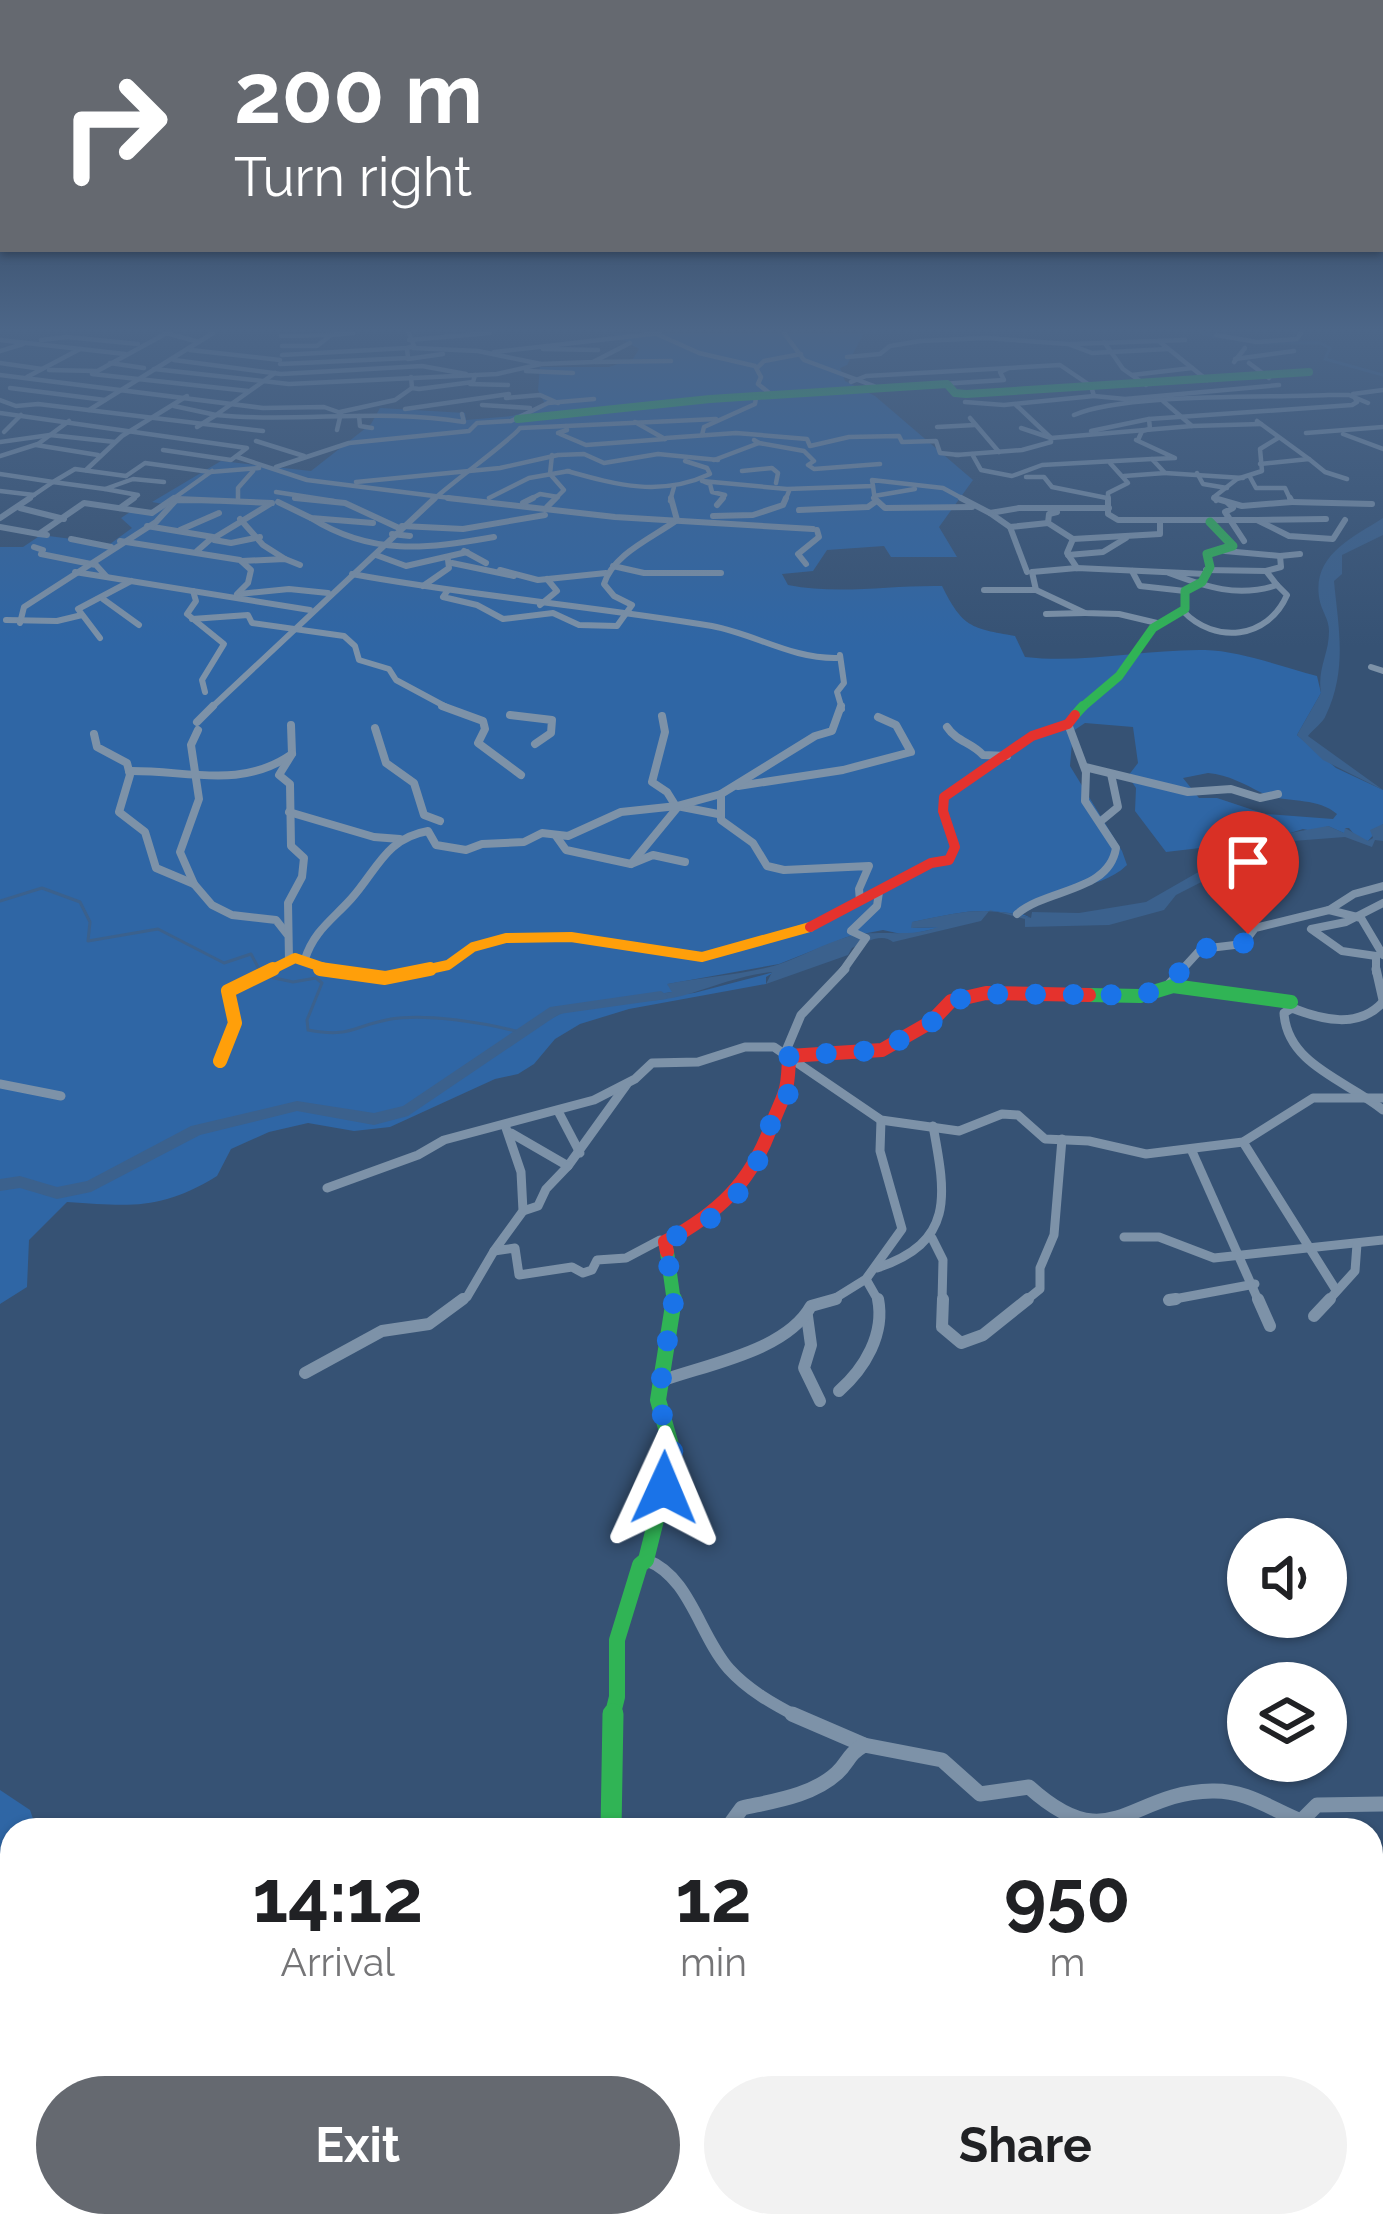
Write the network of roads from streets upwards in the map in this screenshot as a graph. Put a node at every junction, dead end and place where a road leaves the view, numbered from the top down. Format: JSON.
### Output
{"nodes":[{"id":1,"x":47,"y":437,"type":"edge"},
{"id":2,"x":73,"y":437,"type":"edge"},
{"id":3,"x":118,"y":437,"type":"edge"},
{"id":4,"x":177,"y":437,"type":"edge"},
{"id":5,"x":258,"y":437,"type":"edge"},
{"id":6,"x":420,"y":437,"type":"edge"},
{"id":7,"x":504,"y":437,"type":"edge"},
{"id":8,"x":567,"y":437,"type":"edge"},
{"id":9,"x":633,"y":437,"type":"edge"},
{"id":10,"x":654,"y":437,"type":"edge"},
{"id":11,"x":663,"y":437,"type":"edge"},
{"id":12,"x":750,"y":437,"type":"edge"},
{"id":13,"x":802,"y":437,"type":"edge"},
{"id":14,"x":848,"y":437,"type":"edge"},
{"id":15,"x":900,"y":437,"type":"edge"},
{"id":16,"x":988,"y":437,"type":"edge"},
{"id":17,"x":1038,"y":437,"type":"edge"},
{"id":18,"x":1059,"y":437,"type":"edge"},
{"id":19,"x":1130,"y":437,"type":"edge"},
{"id":20,"x":1348,"y":437,"type":"edge"},
{"id":21,"x":181,"y":438,"type":"junction"},
{"id":22,"x":1051,"y":438,"type":"junction"},
{"id":23,"x":1278,"y":439,"type":"joint"},
{"id":24,"x":1138,"y":440,"type":"joint"},
{"id":25,"x":256,"y":441,"type":"junction"},
{"id":26,"x":631,"y":441,"type":"junction"},
{"id":27,"x":115,"y":442,"type":"junction"},
{"id":28,"x":759,"y":443,"type":"junction"},
{"id":29,"x":600,"y":444,"type":"junction"},
{"id":30,"x":36,"y":445,"type":"junction"},
{"id":31,"x":268,"y":448,"type":"junction"},
{"id":32,"x":163,"y":449,"type":"junction"},
{"id":33,"x":245,"y":450,"type":"junction"},
{"id":34,"x":668,"y":452,"type":"junction"},
{"id":35,"x":999,"y":452,"type":"junction"},
{"id":36,"x":1371,"y":453,"type":"dead end"},
{"id":37,"x":584,"y":454,"type":"junction"},
{"id":38,"x":959,"y":454,"type":"junction"},
{"id":39,"x":972,"y":454,"type":"junction"},
{"id":40,"x":98,"y":455,"type":"junction"},
{"id":41,"x":552,"y":455,"type":"junction"},
{"id":42,"x":938,"y":455,"type":"dead end"},
{"id":43,"x":0,"y":456,"type":"edge"},
{"id":44,"x":304,"y":456,"type":"junction"},
{"id":45,"x":641,"y":457,"type":"junction"},
{"id":46,"x":1175,"y":458,"type":"junction"},
{"id":47,"x":236,"y":459,"type":"junction"},
{"id":48,"x":1152,"y":459,"type":"junction"},
{"id":49,"x":1309,"y":459,"type":"junction"},
{"id":50,"x":532,"y":460,"type":"junction"},
{"id":51,"x":718,"y":460,"type":"junction"},
{"id":52,"x":145,"y":463,"type":"junction"},
{"id":53,"x":1110,"y":463,"type":"junction"},
{"id":54,"x":880,"y":464,"type":"dead end"},
{"id":55,"x":701,"y":465,"type":"junction"},
{"id":56,"x":862,"y":465,"type":"dead end"},
{"id":57,"x":1261,"y":466,"type":"junction"},
{"id":58,"x":264,"y":468,"type":"junction"},
{"id":59,"x":86,"y":470,"type":"junction"},
{"id":60,"x":225,"y":470,"type":"junction"},
{"id":61,"x":470,"y":470,"type":"junction"},
{"id":62,"x":563,"y":471,"type":"junction"},
{"id":63,"x":742,"y":471,"type":"dead end"},
{"id":64,"x":210,"y":472,"type":"junction"},
{"id":65,"x":550,"y":472,"type":"junction"},
{"id":66,"x":1165,"y":472,"type":"junction"},
{"id":67,"x":1177,"y":472,"type":"junction"},
{"id":68,"x":1197,"y":473,"type":"junction"},
{"id":69,"x":0,"y":474,"type":"edge"},
{"id":70,"x":126,"y":476,"type":"junction"},
{"id":71,"x":1015,"y":476,"type":"junction"},
{"id":72,"x":1124,"y":476,"type":"junction"},
{"id":73,"x":1246,"y":478,"type":"junction"},
{"id":74,"x":1346,"y":479,"type":"dead end"},
{"id":75,"x":702,"y":481,"type":"junction"},
{"id":76,"x":53,"y":482,"type":"junction"},
{"id":77,"x":164,"y":482,"type":"dead end"},
{"id":78,"x":873,"y":483,"type":"junction"},
{"id":79,"x":345,"y":484,"type":"junction"},
{"id":80,"x":769,"y":485,"type":"junction"},
{"id":81,"x":674,"y":487,"type":"junction"},
{"id":82,"x":920,"y":487,"type":"junction"},
{"id":83,"x":1228,"y":488,"type":"junction"},
{"id":84,"x":1285,"y":488,"type":"junction"},
{"id":85,"x":105,"y":489,"type":"junction"},
{"id":86,"x":0,"y":491,"type":"edge"},
{"id":87,"x":276,"y":492,"type":"dead end"},
{"id":88,"x":803,"y":492,"type":"junction"},
{"id":89,"x":34,"y":495,"type":"junction"},
{"id":90,"x":436,"y":496,"type":"junction"},
{"id":91,"x":558,"y":497,"type":"dead end"},
{"id":92,"x":177,"y":499,"type":"junction"},
{"id":93,"x":874,"y":499,"type":"junction"},
{"id":94,"x":234,"y":500,"type":"junction"},
{"id":95,"x":298,"y":500,"type":"junction"},
{"id":96,"x":484,"y":500,"type":"junction"},
{"id":97,"x":1292,"y":502,"type":"junction"},
{"id":98,"x":275,"y":503,"type":"junction"},
{"id":99,"x":523,"y":503,"type":"junction"},
{"id":100,"x":1108,"y":503,"type":"junction"},
{"id":101,"x":1228,"y":503,"type":"junction"},
{"id":102,"x":1372,"y":504,"type":"dead end"},
{"id":103,"x":717,"y":505,"type":"dead end"},
{"id":104,"x":783,"y":505,"type":"junction"},
{"id":105,"x":0,"y":508,"type":"edge"},
{"id":106,"x":120,"y":508,"type":"junction"},
{"id":107,"x":17,"y":509,"type":"junction"},
{"id":108,"x":546,"y":511,"type":"junction"},
{"id":109,"x":987,"y":511,"type":"junction"},
{"id":110,"x":1059,"y":512,"type":"junction"},
{"id":111,"x":219,"y":513,"type":"dead end"},
{"id":112,"x":713,"y":516,"type":"dead end"},
{"id":113,"x":244,"y":517,"type":"junction"},
{"id":114,"x":0,"y":518,"type":"edge"},
{"id":115,"x":311,"y":518,"type":"junction"},
{"id":116,"x":64,"y":519,"type":"junction"},
{"id":117,"x":1326,"y":519,"type":"dead end"},
{"id":118,"x":677,"y":520,"type":"junction"},
{"id":119,"x":1257,"y":520,"type":"junction"},
{"id":120,"x":1345,"y":520,"type":"dead end"},
{"id":121,"x":1210,"y":521,"type":"junction"},
{"id":122,"x":1229,"y":521,"type":"junction"},
{"id":123,"x":380,"y":523,"type":"junction"},
{"id":124,"x":1048,"y":523,"type":"junction"},
{"id":125,"x":1160,"y":523,"type":"junction"},
{"id":126,"x":147,"y":526,"type":"junction"},
{"id":127,"x":0,"y":527,"type":"edge"},
{"id":128,"x":799,"y":527,"type":"junction"},
{"id":129,"x":1010,"y":527,"type":"junction"},
{"id":130,"x":405,"y":529,"type":"junction"},
{"id":131,"x":173,"y":532,"type":"junction"},
{"id":132,"x":391,"y":535,"type":"junction"},
{"id":133,"x":260,"y":537,"type":"junction"},
{"id":134,"x":494,"y":537,"type":"dead end"},
{"id":135,"x":1126,"y":538,"type":"junction"},
{"id":136,"x":71,"y":539,"type":"dead end"},
{"id":137,"x":214,"y":539,"type":"junction"},
{"id":138,"x":1073,"y":539,"type":"junction"},
{"id":139,"x":120,"y":541,"type":"junction"},
{"id":140,"x":1244,"y":541,"type":"dead end"},
{"id":141,"x":448,"y":544,"type":"junction"},
{"id":142,"x":34,"y":547,"type":"dead end"},
{"id":143,"x":111,"y":547,"type":"junction"},
{"id":144,"x":420,"y":547,"type":"junction"},
{"id":145,"x":804,"y":550,"type":"junction"},
{"id":146,"x":1225,"y":550,"type":"junction"},
{"id":147,"x":466,"y":552,"type":"junction"},
{"id":148,"x":195,"y":553,"type":"junction"},
{"id":149,"x":372,"y":553,"type":"junction"},
{"id":150,"x":1300,"y":554,"type":"dead end"},
{"id":151,"x":1068,"y":555,"type":"junction"},
{"id":152,"x":1280,"y":556,"type":"junction"},
{"id":153,"x":285,"y":559,"type":"junction"},
{"id":154,"x":242,"y":561,"type":"junction"},
{"id":155,"x":449,"y":561,"type":"junction"},
{"id":156,"x":486,"y":562,"type":"dead end"},
{"id":157,"x":88,"y":563,"type":"junction"},
{"id":158,"x":806,"y":564,"type":"dead end"},
{"id":159,"x":300,"y":565,"type":"dead end"},
{"id":160,"x":1077,"y":568,"type":"junction"},
{"id":161,"x":500,"y":570,"type":"dead end"},
{"id":162,"x":610,"y":570,"type":"junction"},
{"id":163,"x":1158,"y":570,"type":"junction"},
{"id":164,"x":1132,"y":571,"type":"junction"},
{"id":165,"x":75,"y":572,"type":"junction"},
{"id":166,"x":1027,"y":572,"type":"dead end"},
{"id":167,"x":1266,"y":572,"type":"junction"},
{"id":168,"x":721,"y":573,"type":"dead end"},
{"id":169,"x":352,"y":574,"type":"junction"},
{"id":170,"x":514,"y":576,"type":"junction"},
{"id":171,"x":108,"y":578,"type":"junction"},
{"id":172,"x":547,"y":579,"type":"junction"},
{"id":173,"x":1198,"y":580,"type":"junction"},
{"id":174,"x":130,"y":581,"type":"junction"},
{"id":175,"x":340,"y":584,"type":"junction"},
{"id":176,"x":1276,"y":585,"type":"junction"},
{"id":177,"x":423,"y":586,"type":"junction"},
{"id":178,"x":312,"y":589,"type":"junction"},
{"id":179,"x":448,"y":590,"type":"junction"},
{"id":180,"x":984,"y":590,"type":"dead end"},
{"id":181,"x":1036,"y":590,"type":"junction"},
{"id":182,"x":193,"y":591,"type":"junction"},
{"id":183,"x":328,"y":593,"type":"junction"},
{"id":184,"x":232,"y":596,"type":"junction"},
{"id":185,"x":253,"y":598,"type":"junction"},
{"id":186,"x":103,"y":599,"type":"junction"},
{"id":187,"x":540,"y":605,"type":"junction"},
{"id":188,"x":310,"y":610,"type":"junction"},
{"id":189,"x":1184,"y":611,"type":"junction"},
{"id":190,"x":1085,"y":613,"type":"junction"},
{"id":191,"x":1046,"y":614,"type":"dead end"},
{"id":192,"x":82,"y":615,"type":"junction"},
{"id":193,"x":248,"y":615,"type":"junction"},
{"id":194,"x":625,"y":617,"type":"junction"},
{"id":195,"x":192,"y":619,"type":"junction"},
{"id":196,"x":6,"y":620,"type":"dead end"},
{"id":197,"x":20,"y":623,"type":"junction"},
{"id":198,"x":1156,"y":623,"type":"junction"},
{"id":199,"x":139,"y":626,"type":"dead end"},
{"id":200,"x":294,"y":626,"type":"junction"},
{"id":201,"x":100,"y":638,"type":"dead end"},
{"id":202,"x":1371,"y":668,"type":"dead end"},
{"id":203,"x":1383,"y":671,"type":"edge"},
{"id":204,"x":205,"y":692,"type":"dead end"},
{"id":205,"x":510,"y":715,"type":"dead end"},
{"id":206,"x":662,"y":716,"type":"dead end"},
{"id":207,"x":878,"y":717,"type":"dead end"},
{"id":208,"x":291,"y":725,"type":"dead end"},
{"id":209,"x":947,"y":727,"type":"dead end"},
{"id":210,"x":375,"y":728,"type":"dead end"},
{"id":211,"x":1065,"y":728,"type":"junction"},
{"id":212,"x":94,"y":734,"type":"dead end"},
{"id":213,"x":535,"y":744,"type":"dead end"},
{"id":214,"x":292,"y":754,"type":"junction"},
{"id":215,"x":1007,"y":756,"type":"junction"},
{"id":216,"x":1085,"y":767,"type":"junction"},
{"id":217,"x":129,"y":771,"type":"junction"},
{"id":218,"x":1111,"y":774,"type":"junction"},
{"id":219,"x":520,"y":775,"type":"dead end"},
{"id":220,"x":196,"y":779,"type":"junction"},
{"id":221,"x":733,"y":787,"type":"junction"},
{"id":222,"x":721,"y":794,"type":"junction"},
{"id":223,"x":1278,"y":794,"type":"dead end"},
{"id":224,"x":677,"y":806,"type":"junction"},
{"id":225,"x":289,"y":812,"type":"junction"},
{"id":226,"x":718,"y":814,"type":"junction"},
{"id":227,"x":440,"y":821,"type":"dead end"},
{"id":228,"x":1101,"y":821,"type":"dead end"},
{"id":229,"x":361,"y":834,"type":"junction"},
{"id":230,"x":556,"y":836,"type":"junction"},
{"id":231,"x":400,"y":838,"type":"junction"},
{"id":232,"x":372,"y":847,"type":"dead end"},
{"id":233,"x":685,"y":862,"type":"dead end"},
{"id":234,"x":631,"y":864,"type":"junction"},
{"id":235,"x":194,"y":884,"type":"junction"},
{"id":236,"x":1383,"y":886,"type":"edge"},
{"id":237,"x":879,"y":892,"type":"junction"},
{"id":238,"x":1357,"y":894,"type":"junction"},
{"id":239,"x":860,"y":902,"type":"junction"},
{"id":240,"x":1383,"y":903,"type":"edge"},
{"id":241,"x":1329,"y":910,"type":"junction"},
{"id":242,"x":1018,"y":914,"type":"dead end"},
{"id":243,"x":1361,"y":918,"type":"junction"},
{"id":244,"x":287,"y":934,"type":"junction"},
{"id":245,"x":1383,"y":956,"type":"edge"},
{"id":246,"x":297,"y":959,"type":"junction"},
{"id":247,"x":1166,"y":987,"type":"junction"},
{"id":248,"x":1291,"y":1002,"type":"dead end"},
{"id":249,"x":1381,"y":1007,"type":"edge"},
{"id":250,"x":1359,"y":1011,"type":"dead end"},
{"id":251,"x":787,"y":1055,"type":"junction"},
{"id":252,"x":220,"y":1060,"type":"dead end"},
{"id":253,"x":627,"y":1083,"type":"junction"},
{"id":254,"x":0,"y":1084,"type":"edge"},
{"id":255,"x":61,"y":1096,"type":"dead end"},
{"id":256,"x":1383,"y":1098,"type":"edge"},
{"id":257,"x":1383,"y":1110,"type":"edge"},
{"id":258,"x":558,"y":1111,"type":"junction"},
{"id":259,"x":881,"y":1120,"type":"junction"},
{"id":260,"x":933,"y":1126,"type":"junction"},
{"id":261,"x":508,"y":1129,"type":"junction"},
{"id":262,"x":1062,"y":1139,"type":"junction"},
{"id":263,"x":1243,"y":1142,"type":"junction"},
{"id":264,"x":1191,"y":1149,"type":"junction"},
{"id":265,"x":580,"y":1153,"type":"junction"},
{"id":266,"x":568,"y":1166,"type":"junction"},
{"id":267,"x":327,"y":1188,"type":"dead end"},
{"id":268,"x":523,"y":1211,"type":"junction"},
{"id":269,"x":1124,"y":1237,"type":"dead end"},
{"id":270,"x":932,"y":1238,"type":"junction"},
{"id":271,"x":1383,"y":1240,"type":"edge"},
{"id":272,"x":665,"y":1242,"type":"junction"},
{"id":273,"x":1358,"y":1244,"type":"junction"},
{"id":274,"x":1308,"y":1247,"type":"junction"},
{"id":275,"x":494,"y":1251,"type":"junction"},
{"id":276,"x":1240,"y":1255,"type":"junction"},
{"id":277,"x":877,"y":1268,"type":"junction"},
{"id":278,"x":867,"y":1281,"type":"junction"},
{"id":279,"x":1256,"y":1284,"type":"junction"},
{"id":280,"x":1336,"y":1290,"type":"junction"},
{"id":281,"x":1169,"y":1300,"type":"dead end"},
{"id":282,"x":807,"y":1316,"type":"junction"},
{"id":283,"x":1313,"y":1316,"type":"dead end"},
{"id":284,"x":1270,"y":1326,"type":"dead end"},
{"id":285,"x":305,"y":1373,"type":"dead end"},
{"id":286,"x":661,"y":1381,"type":"junction"},
{"id":287,"x":839,"y":1391,"type":"dead end"},
{"id":288,"x":820,"y":1401,"type":"dead end"},
{"id":289,"x":646,"y":1560,"type":"junction"},
{"id":290,"x":864,"y":1745,"type":"junction"},
{"id":291,"x":1383,"y":1804,"type":"edge"},
{"id":292,"x":611,"y":1818,"type":"edge"},
{"id":293,"x":735,"y":1818,"type":"edge"},
{"id":294,"x":1068,"y":1818,"type":"edge"},
{"id":295,"x":1129,"y":1818,"type":"edge"},
{"id":296,"x":1294,"y":1818,"type":"edge"},
{"id":297,"x":1304,"y":1818,"type":"edge"}],
"edges":[{"from":1,"to":30,"type":"street"},
{"from":2,"to":27,"type":"street"},
{"from":3,"to":27,"type":"street"},
{"from":4,"to":21,"type":"street"},
{"from":5,"to":25,"type":"street"},
{"from":6,"to":44,"type":"street"},
{"from":7,"to":61,"type":"street"},
{"from":8,"to":29,"type":"street"},
{"from":9,"to":26,"type":"street"},
{"from":10,"to":26,"type":"street"},
{"from":11,"to":34,"type":"street"},
{"from":12,"to":28,"type":"street"},
{"from":13,"to":14,"type":"street"},
{"from":15,"to":38,"type":"street"},
{"from":16,"to":35,"type":"street"},
{"from":17,"to":22,"type":"street"},
{"from":18,"to":22,"type":"street"},
{"from":19,"to":24,"type":"street"},
{"from":20,"to":36,"type":"street"},
{"from":21,"to":32,"type":"street"},
{"from":21,"to":33,"type":"street"},
{"from":22,"to":35,"type":"street"},
{"from":23,"to":49,"type":"street"},
{"from":23,"to":57,"type":"street"},
{"from":24,"to":46,"type":"street"},
{"from":25,"to":31,"type":"street"},
{"from":25,"to":33,"type":"street"},
{"from":26,"to":29,"type":"street"},
{"from":27,"to":40,"type":"street"},
{"from":28,"to":51,"type":"street"},
{"from":28,"to":54,"type":"street"},
{"from":29,"to":37,"type":"street"},
{"from":30,"to":40,"type":"street"},
{"from":30,"to":43,"type":"street"},
{"from":31,"to":33,"type":"street"},
{"from":31,"to":44,"type":"street"},
{"from":32,"to":47,"type":"street"},
{"from":32,"to":52,"type":"street"},
{"from":33,"to":47,"type":"street"},
{"from":34,"to":45,"type":"street"},
{"from":34,"to":51,"type":"street"},
{"from":34,"to":55,"type":"street"},
{"from":35,"to":39,"type":"street"},
{"from":37,"to":41,"type":"street"},
{"from":37,"to":45,"type":"street"},
{"from":38,"to":39,"type":"street"},
{"from":38,"to":42,"type":"street"},
{"from":39,"to":71,"type":"street"},
{"from":40,"to":59,"type":"street"},
{"from":41,"to":50,"type":"street"},
{"from":41,"to":65,"type":"street"},
{"from":44,"to":58,"type":"street"},
{"from":45,"to":62,"type":"street"},
{"from":46,"to":48,"type":"street"},
{"from":46,"to":67,"type":"street"},
{"from":47,"to":58,"type":"street"},
{"from":47,"to":60,"type":"street"},
{"from":47,"to":64,"type":"street"},
{"from":48,"to":53,"type":"street"},
{"from":48,"to":66,"type":"street"},
{"from":49,"to":57,"type":"street"},
{"from":49,"to":74,"type":"street"},
{"from":50,"to":61,"type":"street"},
{"from":50,"to":65,"type":"street"},
{"from":51,"to":55,"type":"street"},
{"from":52,"to":64,"type":"street"},
{"from":52,"to":70,"type":"street"},
{"from":53,"to":71,"type":"street"},
{"from":53,"to":72,"type":"street"},
{"from":55,"to":75,"type":"street"},
{"from":56,"to":78,"type":"street"},
{"from":57,"to":73,"type":"street"},
{"from":57,"to":84,"type":"street"},
{"from":58,"to":60,"type":"street"},
{"from":58,"to":79,"type":"street"},
{"from":58,"to":94,"type":"street"},
{"from":59,"to":70,"type":"street"},
{"from":59,"to":76,"type":"street"},
{"from":60,"to":64,"type":"street"},
{"from":61,"to":79,"type":"street"},
{"from":61,"to":90,"type":"street"},
{"from":62,"to":65,"type":"street"},
{"from":62,"to":81,"type":"street"},
{"from":63,"to":80,"type":"street"},
{"from":64,"to":92,"type":"street"},
{"from":65,"to":96,"type":"street"},
{"from":65,"to":108,"type":"street"},
{"from":66,"to":67,"type":"street"},
{"from":66,"to":72,"type":"street"},
{"from":67,"to":68,"type":"street"},
{"from":68,"to":73,"type":"street"},
{"from":68,"to":83,"type":"street"},
{"from":69,"to":76,"type":"street"},
{"from":70,"to":77,"type":"street"},
{"from":70,"to":85,"type":"street"},
{"from":71,"to":100,"type":"street"},
{"from":72,"to":100,"type":"street"},
{"from":73,"to":83,"type":"street"},
{"from":73,"to":84,"type":"street"},
{"from":75,"to":80,"type":"street"},
{"from":75,"to":81,"type":"street"},
{"from":75,"to":103,"type":"street"},
{"from":76,"to":85,"type":"street"},
{"from":76,"to":89,"type":"street"},
{"from":78,"to":82,"type":"street"},
{"from":78,"to":88,"type":"street"},
{"from":78,"to":93,"type":"street"},
{"from":79,"to":90,"type":"street"},
{"from":80,"to":88,"type":"street"},
{"from":81,"to":118,"type":"street"},
{"from":82,"to":93,"type":"street"},
{"from":82,"to":109,"type":"street"},
{"from":83,"to":101,"type":"street"},
{"from":84,"to":97,"type":"street"},
{"from":85,"to":106,"type":"street"},
{"from":86,"to":89,"type":"street"},
{"from":87,"to":95,"type":"street"},
{"from":88,"to":104,"type":"street"},
{"from":89,"to":107,"type":"street"},
{"from":90,"to":96,"type":"street"},
{"from":90,"to":130,"type":"street"},
{"from":91,"to":99,"type":"street"},
{"from":92,"to":94,"type":"street"},
{"from":92,"to":106,"type":"street"},
{"from":92,"to":126,"type":"street"},
{"from":93,"to":104,"type":"street"},
{"from":93,"to":109,"type":"street"},
{"from":94,"to":98,"type":"street"},
{"from":94,"to":113,"type":"street"},
{"from":95,"to":98,"type":"street"},
{"from":95,"to":123,"type":"street"},
{"from":96,"to":99,"type":"street"},
{"from":97,"to":101,"type":"street"},
{"from":97,"to":102,"type":"street"},
{"from":98,"to":113,"type":"street"},
{"from":98,"to":115,"type":"street"},
{"from":99,"to":108,"type":"street"},
{"from":100,"to":110,"type":"street"},
{"from":100,"to":125,"type":"street"},
{"from":101,"to":122,"type":"street"},
{"from":104,"to":112,"type":"street"},
{"from":105,"to":107,"type":"street"},
{"from":106,"to":116,"type":"street"},
{"from":107,"to":114,"type":"street"},
{"from":107,"to":116,"type":"street"},
{"from":108,"to":118,"type":"street"},
{"from":108,"to":130,"type":"street"},
{"from":109,"to":110,"type":"street"},
{"from":109,"to":129,"type":"street"},
{"from":110,"to":124,"type":"street"},
{"from":111,"to":131,"type":"street"},
{"from":113,"to":133,"type":"street"},
{"from":113,"to":137,"type":"street"},
{"from":115,"to":123,"type":"street"},
{"from":115,"to":149,"type":"street"},
{"from":116,"to":127,"type":"street"},
{"from":117,"to":119,"type":"street"},
{"from":118,"to":128,"type":"street"},
{"from":118,"to":162,"type":"street"},
{"from":119,"to":120,"type":"street"},
{"from":119,"to":122,"type":"street"},
{"from":121,"to":122,"type":"street"},
{"from":121,"to":125,"type":"street"},
{"from":121,"to":146,"type":"street"},
{"from":122,"to":140,"type":"street"},
{"from":123,"to":130,"type":"street"},
{"from":123,"to":132,"type":"street"},
{"from":124,"to":129,"type":"street"},
{"from":124,"to":138,"type":"street"},
{"from":125,"to":135,"type":"street"},
{"from":126,"to":131,"type":"street"},
{"from":126,"to":139,"type":"street"},
{"from":128,"to":145,"type":"street"},
{"from":128,"to":145,"type":"street"},
{"from":129,"to":166,"type":"street"},
{"from":130,"to":132,"type":"street"},
{"from":130,"to":132,"type":"street"},
{"from":130,"to":144,"type":"street"},
{"from":131,"to":137,"type":"street"},
{"from":132,"to":149,"type":"street"},
{"from":133,"to":137,"type":"street"},
{"from":133,"to":153,"type":"street"},
{"from":134,"to":141,"type":"street"},
{"from":135,"to":138,"type":"street"},
{"from":135,"to":151,"type":"street"},
{"from":136,"to":143,"type":"street"},
{"from":137,"to":148,"type":"street"},
{"from":138,"to":151,"type":"street"},
{"from":139,"to":143,"type":"street"},
{"from":139,"to":148,"type":"street"},
{"from":141,"to":144,"type":"street"},
{"from":141,"to":147,"type":"street"},
{"from":142,"to":157,"type":"street"},
{"from":143,"to":157,"type":"street"},
{"from":144,"to":149,"type":"street"},
{"from":145,"to":158,"type":"street"},
{"from":146,"to":152,"type":"street"},
{"from":146,"to":173,"type":"street"},
{"from":147,"to":155,"type":"street"},
{"from":147,"to":156,"type":"street"},
{"from":148,"to":154,"type":"street"},
{"from":149,"to":155,"type":"street"},
{"from":149,"to":169,"type":"street"},
{"from":150,"to":152,"type":"street"},
{"from":151,"to":160,"type":"street"},
{"from":152,"to":167,"type":"street"},
{"from":153,"to":154,"type":"street"},
{"from":153,"to":159,"type":"street"},
{"from":154,"to":184,"type":"street"},
{"from":155,"to":170,"type":"street"},
{"from":155,"to":177,"type":"street"},
{"from":157,"to":165,"type":"street"},
{"from":157,"to":171,"type":"street"},
{"from":160,"to":164,"type":"street"},
{"from":160,"to":181,"type":"street"},
{"from":161,"to":170,"type":"street"},
{"from":162,"to":168,"type":"street"},
{"from":162,"to":172,"type":"street"},
{"from":162,"to":194,"type":"street"},
{"from":163,"to":164,"type":"street"},
{"from":163,"to":173,"type":"street"},
{"from":163,"to":173,"type":"street"},
{"from":164,"to":173,"type":"street"},
{"from":165,"to":171,"type":"street"},
{"from":165,"to":197,"type":"street"},
{"from":167,"to":173,"type":"street"},
{"from":167,"to":176,"type":"street"},
{"from":169,"to":175,"type":"street"},
{"from":169,"to":177,"type":"street"},
{"from":170,"to":172,"type":"street"},
{"from":171,"to":174,"type":"street"},
{"from":172,"to":187,"type":"street"},
{"from":173,"to":176,"type":"street"},
{"from":173,"to":189,"type":"street"},
{"from":174,"to":182,"type":"street"},
{"from":174,"to":186,"type":"street"},
{"from":175,"to":178,"type":"street"},
{"from":175,"to":183,"type":"street"},
{"from":176,"to":189,"type":"street"},
{"from":177,"to":179,"type":"street"},
{"from":178,"to":183,"type":"street"},
{"from":178,"to":185,"type":"street"},
{"from":179,"to":187,"type":"street"},
{"from":179,"to":194,"type":"street"},
{"from":180,"to":181,"type":"street"},
{"from":181,"to":190,"type":"street"},
{"from":182,"to":184,"type":"street"},
{"from":182,"to":195,"type":"street"},
{"from":183,"to":188,"type":"street"},
{"from":184,"to":185,"type":"street"},
{"from":185,"to":188,"type":"street"},
{"from":185,"to":193,"type":"street"},
{"from":186,"to":192,"type":"street"},
{"from":186,"to":199,"type":"street"},
{"from":187,"to":194,"type":"street"},
{"from":188,"to":200,"type":"street"},
{"from":189,"to":198,"type":"street"},
{"from":190,"to":191,"type":"street"},
{"from":190,"to":198,"type":"street"},
{"from":192,"to":197,"type":"street"},
{"from":192,"to":201,"type":"street"},
{"from":193,"to":195,"type":"street"},
{"from":193,"to":200,"type":"street"},
{"from":194,"to":221,"type":"street"},
{"from":195,"to":204,"type":"street"},
{"from":196,"to":197,"type":"street"},
{"from":198,"to":211,"type":"street"},
{"from":200,"to":219,"type":"street"},
{"from":200,"to":220,"type":"street"},
{"from":202,"to":203,"type":"street"},
{"from":205,"to":213,"type":"street"},
{"from":206,"to":224,"type":"street"},
{"from":207,"to":221,"type":"street"},
{"from":208,"to":214,"type":"street"},
{"from":209,"to":215,"type":"street"},
{"from":210,"to":227,"type":"street"},
{"from":211,"to":215,"type":"street"},
{"from":211,"to":216,"type":"street"},
{"from":212,"to":217,"type":"street"},
{"from":214,"to":220,"type":"street"},
{"from":214,"to":225,"type":"street"},
{"from":215,"to":237,"type":"street"},
{"from":216,"to":218,"type":"street"},
{"from":216,"to":242,"type":"street"},
{"from":217,"to":220,"type":"street"},
{"from":217,"to":235,"type":"street"},
{"from":218,"to":223,"type":"street"},
{"from":218,"to":228,"type":"street"},
{"from":220,"to":235,"type":"street"},
{"from":221,"to":222,"type":"street"},
{"from":222,"to":224,"type":"street"},
{"from":222,"to":226,"type":"street"},
{"from":224,"to":226,"type":"street"},
{"from":224,"to":230,"type":"street"},
{"from":224,"to":234,"type":"street"},
{"from":225,"to":229,"type":"street"},
{"from":225,"to":244,"type":"street"},
{"from":226,"to":239,"type":"street"},
{"from":229,"to":231,"type":"street"},
{"from":229,"to":232,"type":"street"},
{"from":230,"to":231,"type":"street"},
{"from":230,"to":234,"type":"street"},
{"from":231,"to":246,"type":"street"},
{"from":233,"to":234,"type":"street"},
{"from":235,"to":244,"type":"street"},
{"from":236,"to":238,"type":"street"},
{"from":237,"to":239,"type":"street"},
{"from":237,"to":251,"type":"street"},
{"from":238,"to":241,"type":"street"},
{"from":238,"to":243,"type":"street"},
{"from":239,"to":246,"type":"street"},
{"from":240,"to":249,"type":"street"},
{"from":241,"to":243,"type":"street"},
{"from":241,"to":247,"type":"street"},
{"from":243,"to":245,"type":"street"},
{"from":244,"to":246,"type":"street"},
{"from":246,"to":252,"type":"street"},
{"from":247,"to":248,"type":"street"},
{"from":247,"to":251,"type":"street"},
{"from":249,"to":250,"type":"street"},
{"from":249,"to":257,"type":"street"},
{"from":251,"to":253,"type":"street"},
{"from":251,"to":259,"type":"street"},
{"from":251,"to":272,"type":"street"},
{"from":253,"to":258,"type":"street"},
{"from":253,"to":265,"type":"street"},
{"from":254,"to":255,"type":"street"},
{"from":256,"to":263,"type":"street"},
{"from":258,"to":261,"type":"street"},
{"from":258,"to":265,"type":"street"},
{"from":259,"to":260,"type":"street"},
{"from":259,"to":277,"type":"street"},
{"from":260,"to":262,"type":"street"},
{"from":260,"to":270,"type":"street"},
{"from":261,"to":266,"type":"street"},
{"from":261,"to":267,"type":"street"},
{"from":261,"to":268,"type":"street"},
{"from":262,"to":264,"type":"street"},
{"from":262,"to":270,"type":"street"},
{"from":263,"to":264,"type":"street"},
{"from":263,"to":274,"type":"street"},
{"from":264,"to":276,"type":"street"},
{"from":265,"to":266,"type":"street"},
{"from":266,"to":268,"type":"street"},
{"from":268,"to":275,"type":"street"},
{"from":269,"to":276,"type":"street"},
{"from":270,"to":277,"type":"street"},
{"from":271,"to":273,"type":"street"},
{"from":272,"to":275,"type":"street"},
{"from":272,"to":286,"type":"street"},
{"from":273,"to":274,"type":"street"},
{"from":273,"to":280,"type":"street"},
{"from":274,"to":276,"type":"street"},
{"from":274,"to":280,"type":"street"},
{"from":275,"to":285,"type":"street"},
{"from":276,"to":279,"type":"street"},
{"from":277,"to":278,"type":"street"},
{"from":278,"to":282,"type":"street"},
{"from":278,"to":287,"type":"street"},
{"from":279,"to":281,"type":"street"},
{"from":279,"to":284,"type":"street"},
{"from":280,"to":283,"type":"street"},
{"from":282,"to":286,"type":"street"},
{"from":282,"to":288,"type":"street"},
{"from":286,"to":289,"type":"street"},
{"from":289,"to":290,"type":"street"},
{"from":289,"to":292,"type":"street"},
{"from":290,"to":293,"type":"street"},
{"from":290,"to":294,"type":"street"},
{"from":291,"to":297,"type":"street"},
{"from":295,"to":296,"type":"street"}]}
